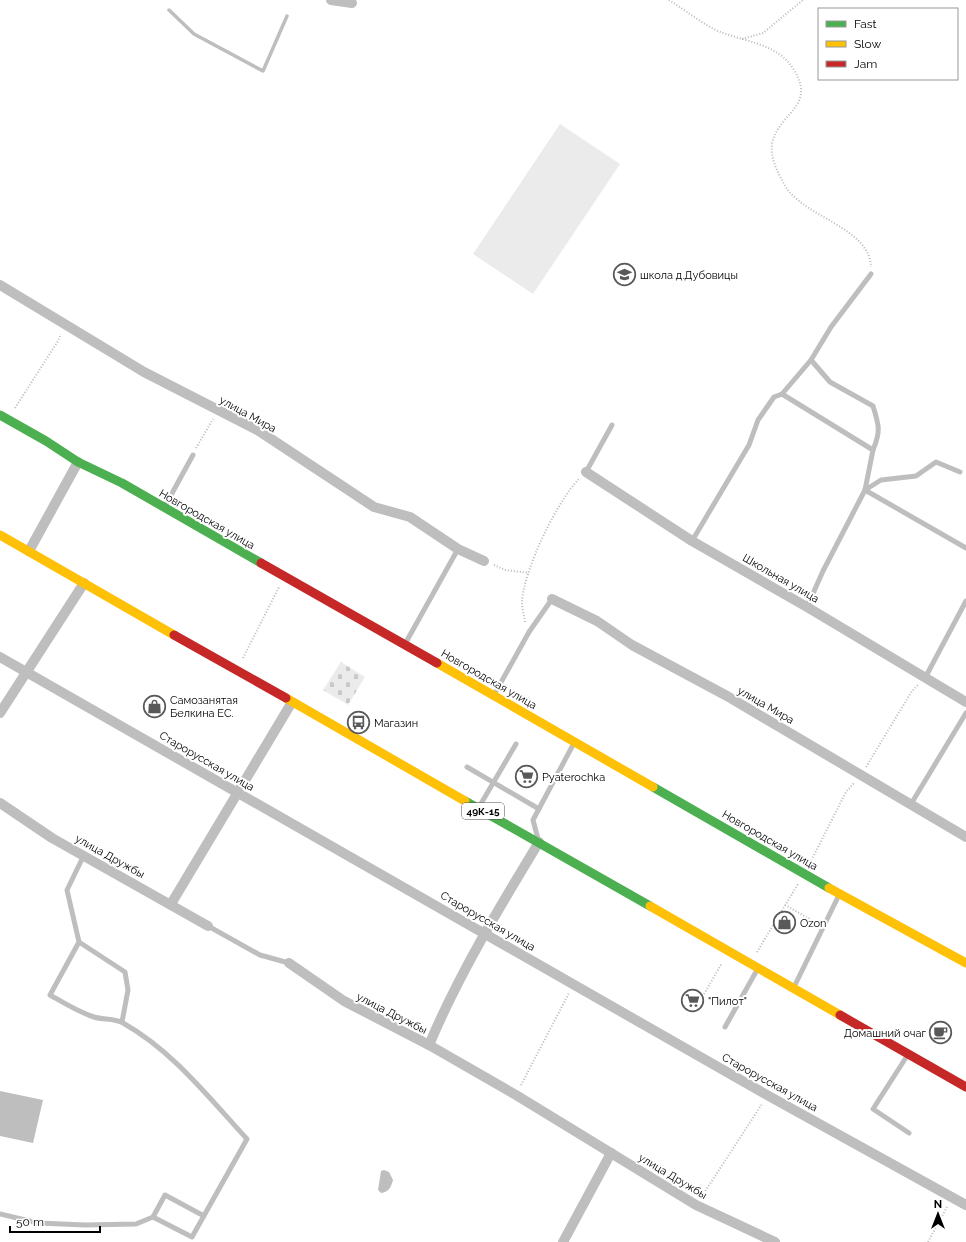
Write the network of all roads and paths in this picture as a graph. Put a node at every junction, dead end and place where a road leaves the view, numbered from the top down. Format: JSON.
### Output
{"nodes":[{"id":1,"x":331,"y":0,"type":"edge"},
{"id":2,"x":669,"y":0,"type":"edge"},
{"id":3,"x":802,"y":0,"type":"edge"},
{"id":4,"x":352,"y":3,"type":"dead end"},
{"id":5,"x":742,"y":39,"type":"junction"},
{"id":6,"x":871,"y":274,"type":"joint"},
{"id":7,"x":0,"y":285,"type":"edge"},
{"id":8,"x":65,"y":323,"type":"junction"},
{"id":9,"x":811,"y":360,"type":"junction"},
{"id":10,"x":782,"y":394,"type":"junction"},
{"id":11,"x":218,"y":411,"type":"junction"},
{"id":12,"x":0,"y":415,"type":"edge"},
{"id":13,"x":11,"y":421,"type":"junction"},
{"id":14,"x":612,"y":425,"type":"dead end"},
{"id":15,"x":873,"y":450,"type":"junction"},
{"id":16,"x":193,"y":455,"type":"joint"},
{"id":17,"x":78,"y":462,"type":"junction"},
{"id":18,"x":586,"y":472,"type":"joint"},
{"id":19,"x":960,"y":472,"type":"dead end"},
{"id":20,"x":577,"y":480,"type":"dead end"},
{"id":21,"x":864,"y":490,"type":"junction"},
{"id":22,"x":164,"y":508,"type":"junction"},
{"id":23,"x":0,"y":535,"type":"edge"},
{"id":24,"x":692,"y":541,"type":"junction"},
{"id":25,"x":966,"y":548,"type":"edge"},
{"id":26,"x":458,"y":549,"type":"junction"},
{"id":27,"x":29,"y":551,"type":"junction"},
{"id":28,"x":484,"y":561,"type":"joint"},
{"id":29,"x":529,"y":573,"type":"junction"},
{"id":30,"x":284,"y":577,"type":"junction"},
{"id":31,"x":84,"y":583,"type":"junction"},
{"id":32,"x":552,"y":599,"type":"joint"},
{"id":33,"x":966,"y":601,"type":"edge"},
{"id":34,"x":807,"y":607,"type":"junction"},
{"id":35,"x":526,"y":624,"type":"dead end"},
{"id":36,"x":405,"y":645,"type":"junction"},
{"id":37,"x":0,"y":656,"type":"edge"},
{"id":38,"x":242,"y":661,"type":"dead end"},
{"id":39,"x":26,"y":671,"type":"junction"},
{"id":40,"x":925,"y":678,"type":"junction"},
{"id":41,"x":493,"y":696,"type":"junction"},
{"id":42,"x":292,"y":702,"type":"junction"},
{"id":43,"x":966,"y":702,"type":"edge"},
{"id":44,"x":966,"y":713,"type":"edge"},
{"id":45,"x":0,"y":714,"type":"edge"},
{"id":46,"x":574,"y":742,"type":"junction"},
{"id":47,"x":516,"y":744,"type":"dead end"},
{"id":48,"x":467,"y":767,"type":"dead end"},
{"id":49,"x":861,"y":775,"type":"junction"},
{"id":50,"x":494,"y":783,"type":"junction"},
{"id":51,"x":237,"y":792,"type":"junction"},
{"id":52,"x":0,"y":803,"type":"edge"},
{"id":53,"x":911,"y":804,"type":"junction"},
{"id":54,"x":478,"y":808,"type":"junction"},
{"id":55,"x":539,"y":809,"type":"junction"},
{"id":56,"x":966,"y":837,"type":"edge"},
{"id":57,"x":539,"y":842,"type":"junction"},
{"id":58,"x":84,"y":854,"type":"junction"},
{"id":59,"x":804,"y":874,"type":"junction"},
{"id":60,"x":840,"y":894,"type":"junction"},
{"id":61,"x":171,"y":904,"type":"junction"},
{"id":62,"x":785,"y":905,"type":"junction"},
{"id":63,"x":208,"y":926,"type":"joint"},
{"id":64,"x":824,"y":927,"type":"junction"},
{"id":65,"x":484,"y":933,"type":"junction"},
{"id":66,"x":79,"y":942,"type":"junction"},
{"id":67,"x":756,"y":953,"type":"dead end"},
{"id":68,"x":289,"y":963,"type":"joint"},
{"id":69,"x":722,"y":963,"type":"dead end"},
{"id":70,"x":966,"y":963,"type":"edge"},
{"id":71,"x":758,"y":968,"type":"junction"},
{"id":72,"x":574,"y":984,"type":"junction"},
{"id":73,"x":794,"y":988,"type":"junction"},
{"id":74,"x":704,"y":994,"type":"dead end"},
{"id":75,"x":122,"y":1022,"type":"junction"},
{"id":76,"x":725,"y":1027,"type":"dead end"},
{"id":77,"x":429,"y":1045,"type":"junction"},
{"id":78,"x":908,"y":1054,"type":"junction"},
{"id":79,"x":966,"y":1087,"type":"edge"},
{"id":80,"x":516,"y":1095,"type":"junction"},
{"id":81,"x":767,"y":1095,"type":"junction"},
{"id":82,"x":909,"y":1133,"type":"dead end"},
{"id":83,"x":611,"y":1153,"type":"junction"},
{"id":84,"x":952,"y":1197,"type":"junction"},
{"id":85,"x":696,"y":1205,"type":"junction"},
{"id":86,"x":966,"y":1205,"type":"edge"},
{"id":87,"x":0,"y":1214,"type":"edge"},
{"id":88,"x":204,"y":1216,"type":"junction"},
{"id":89,"x":153,"y":1217,"type":"junction"},
{"id":90,"x":563,"y":1242,"type":"edge"},
{"id":91,"x":776,"y":1242,"type":"edge"},
{"id":92,"x":928,"y":1242,"type":"edge"}],
"edges":[{"from":1,"to":4,"type":"street"},
{"from":2,"to":5,"type":"path"},
{"from":3,"to":5,"type":"path"},
{"from":5,"to":6,"type":"path"},
{"from":6,"to":9,"type":"lane"},
{"from":7,"to":8,"type":"street","name":"улица Мира"},
{"from":8,"to":11,"type":"street","name":"улица Мира"},
{"from":8,"to":13,"type":"path"},
{"from":9,"to":10,"type":"lane"},
{"from":9,"to":15,"type":"lane"},
{"from":10,"to":15,"type":"lane"},
{"from":10,"to":24,"type":"lane"},
{"from":11,"to":16,"type":"path"},
{"from":11,"to":26,"type":"street","name":"улица Мира"},
{"from":12,"to":13,"type":"main road","name":"Новгородская улица"},
{"from":13,"to":17,"type":"main road","name":"Новгородская улица"},
{"from":14,"to":18,"type":"lane"},
{"from":15,"to":21,"type":"lane"},
{"from":16,"to":22,"type":"lane"},
{"from":17,"to":22,"type":"main road","name":"Новгородская улица"},
{"from":17,"to":27,"type":"street"},
{"from":18,"to":24,"type":"street","name":"Школьная улица"},
{"from":19,"to":21,"type":"lane"},
{"from":20,"to":29,"type":"path"},
{"from":21,"to":25,"type":"lane"},
{"from":21,"to":34,"type":"lane"},
{"from":22,"to":30,"type":"main road","name":"Новгородская улица"},
{"from":23,"to":27,"type":"main road","number":"49К-15"},
{"from":24,"to":34,"type":"street","name":"Школьная улица"},
{"from":26,"to":28,"type":"street","name":"улица Мира"},
{"from":26,"to":36,"type":"lane"},
{"from":27,"to":31,"type":"main road","number":"49К-15"},
{"from":28,"to":29,"type":"path"},
{"from":29,"to":35,"type":"path"},
{"from":30,"to":36,"type":"main road","name":"Новгородская улица"},
{"from":30,"to":38,"type":"path"},
{"from":31,"to":39,"type":"street"},
{"from":31,"to":42,"type":"main road","number":"49К-15"},
{"from":32,"to":41,"type":"lane"},
{"from":32,"to":49,"type":"street","name":"улица Мира"},
{"from":33,"to":40,"type":"lane"},
{"from":34,"to":40,"type":"street","name":"Школьная улица"},
{"from":36,"to":41,"type":"main road","name":"Новгородская улица"},
{"from":37,"to":39,"type":"street","name":"Старорусская улица"},
{"from":39,"to":45,"type":"street"},
{"from":39,"to":51,"type":"street","name":"Старорусская улица"},
{"from":40,"to":43,"type":"street","name":"Школьная улица"},
{"from":40,"to":49,"type":"path"},
{"from":41,"to":46,"type":"main road","name":"Новгородская улица"},
{"from":42,"to":51,"type":"street"},
{"from":42,"to":54,"type":"main road","number":"49К-15"},
{"from":44,"to":53,"type":"lane"},
{"from":46,"to":55,"type":"lane"},
{"from":46,"to":59,"type":"main road","name":"Новгородская улица"},
{"from":47,"to":50,"type":"lane"},
{"from":48,"to":50,"type":"lane"},
{"from":49,"to":53,"type":"street","name":"улица Мира"},
{"from":49,"to":59,"type":"path"},
{"from":50,"to":54,"type":"lane"},
{"from":50,"to":55,"type":"lane"},
{"from":51,"to":61,"type":"street"},
{"from":51,"to":65,"type":"street","name":"Старорусская улица"},
{"from":52,"to":58,"type":"street","name":"улица Дружбы"},
{"from":53,"to":56,"type":"street","name":"улица Мира"},
{"from":54,"to":57,"type":"main road","number":"49К-15"},
{"from":55,"to":57,"type":"lane"},
{"from":57,"to":65,"type":"street"},
{"from":57,"to":71,"type":"main road","number":"49К-15"},
{"from":58,"to":61,"type":"street","name":"улица Дружбы"},
{"from":58,"to":66,"type":"lane"},
{"from":59,"to":60,"type":"main road","name":"Новгородская улица"},
{"from":59,"to":62,"type":"path"},
{"from":60,"to":64,"type":"lane"},
{"from":60,"to":70,"type":"main road","name":"Новгородская улица"},
{"from":61,"to":63,"type":"street","name":"улица Дружбы"},
{"from":62,"to":64,"type":"path"},
{"from":62,"to":67,"type":"path"},
{"from":63,"to":68,"type":"lane","name":"улица Дружбы"},
{"from":64,"to":73,"type":"lane"},
{"from":65,"to":72,"type":"street","name":"Старорусская улица"},
{"from":65,"to":77,"type":"street"},
{"from":66,"to":75,"type":"lane"},
{"from":66,"to":75,"type":"lane"},
{"from":68,"to":77,"type":"street","name":"улица Дружбы"},
{"from":69,"to":74,"type":"path"},
{"from":71,"to":73,"type":"main road","number":"49К-15"},
{"from":71,"to":76,"type":"lane"},
{"from":72,"to":80,"type":"path"},
{"from":72,"to":81,"type":"street","name":"Старорусская улица"},
{"from":73,"to":78,"type":"main road","number":"49К-15"},
{"from":75,"to":88,"type":"lane"},
{"from":77,"to":80,"type":"street","name":"улица Дружбы"},
{"from":78,"to":79,"type":"main road","number":"49К-15"},
{"from":78,"to":82,"type":"lane"},
{"from":80,"to":83,"type":"street","name":"улица Дружбы"},
{"from":81,"to":84,"type":"street","name":"Старорусская улица"},
{"from":81,"to":85,"type":"path"},
{"from":83,"to":85,"type":"street","name":"улица Дружбы"},
{"from":83,"to":90,"type":"street"},
{"from":84,"to":86,"type":"street","name":"Старорусская улица"},
{"from":84,"to":92,"type":"path"},
{"from":85,"to":91,"type":"street","name":"улица Дружбы"},
{"from":87,"to":89,"type":"lane"},
{"from":88,"to":89,"type":"lane"},
{"from":88,"to":89,"type":"lane"}]}
